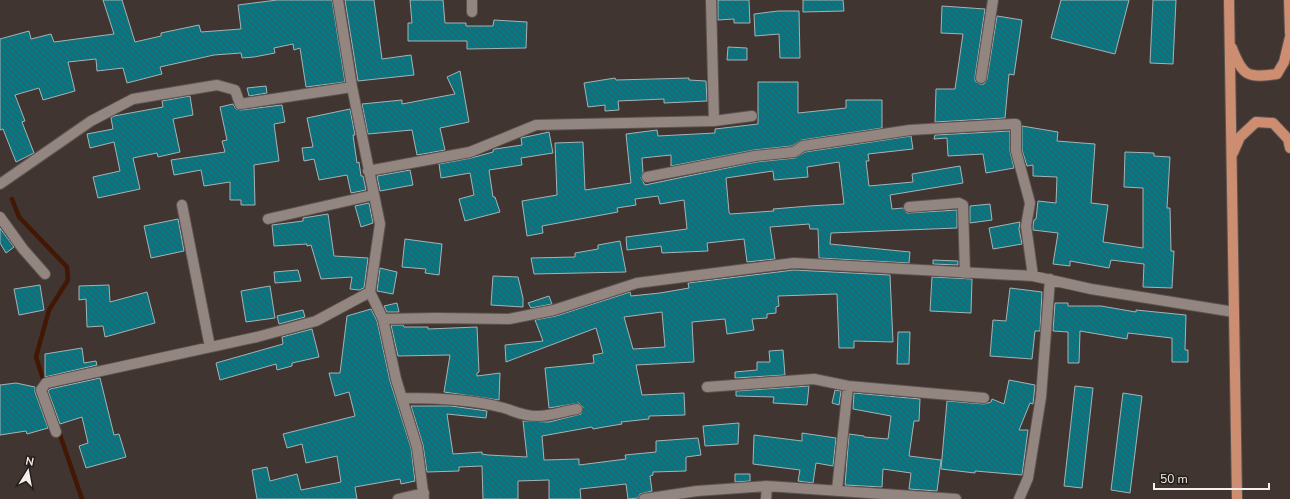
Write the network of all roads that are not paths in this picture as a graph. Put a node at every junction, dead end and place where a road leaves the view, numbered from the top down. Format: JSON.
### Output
{"nodes":[{"id":1,"x":338,"y":0,"type":"edge"},
{"id":2,"x":472,"y":0,"type":"edge"},
{"id":3,"x":711,"y":0,"type":"edge"},
{"id":4,"x":992,"y":0,"type":"edge"},
{"id":5,"x":1229,"y":0,"type":"edge"},
{"id":6,"x":1289,"y":0,"type":"edge"},
{"id":7,"x":472,"y":12,"type":"dead end"},
{"id":8,"x":1290,"y":33,"type":"edge"},
{"id":9,"x":1290,"y":37,"type":"edge"},
{"id":10,"x":1230,"y":41,"type":"junction"},
{"id":11,"x":981,"y":78,"type":"dead end"},
{"id":12,"x":352,"y":87,"type":"junction"},
{"id":13,"x":752,"y":116,"type":"dead end"},
{"id":14,"x":714,"y":121,"type":"junction"},
{"id":15,"x":1290,"y":148,"type":"edge"},
{"id":16,"x":1231,"y":158,"type":"junction"},
{"id":17,"x":368,"y":171,"type":"junction"},
{"id":18,"x":647,"y":177,"type":"dead end"},
{"id":19,"x":0,"y":184,"type":"edge"},
{"id":20,"x":373,"y":195,"type":"junction"},
{"id":21,"x":182,"y":205,"type":"dead end"},
{"id":22,"x":909,"y":207,"type":"dead end"},
{"id":23,"x":0,"y":216,"type":"edge"},
{"id":24,"x":268,"y":219,"type":"dead end"},
{"id":25,"x":965,"y":273,"type":"junction"},
{"id":26,"x":46,"y":274,"type":"dead end"},
{"id":27,"x":1033,"y":276,"type":"junction"},
{"id":28,"x":1050,"y":279,"type":"junction"},
{"id":29,"x":370,"y":292,"type":"junction"},
{"id":30,"x":1234,"y":312,"type":"junction"},
{"id":31,"x":383,"y":320,"type":"junction"},
{"id":32,"x":210,"y":347,"type":"junction"},
{"id":33,"x":848,"y":386,"type":"junction"},
{"id":34,"x":707,"y":387,"type":"dead end"},
{"id":35,"x":403,"y":398,"type":"junction"},
{"id":36,"x":984,"y":398,"type":"dead end"},
{"id":37,"x":577,"y":409,"type":"dead end"},
{"id":38,"x":56,"y":432,"type":"dead end"},
{"id":39,"x":767,"y":486,"type":"junction"},
{"id":40,"x":837,"y":490,"type":"junction"},
{"id":41,"x":424,"y":496,"type":"edge"},
{"id":42,"x":398,"y":499,"type":"edge"},
{"id":43,"x":644,"y":499,"type":"edge"},
{"id":44,"x":766,"y":499,"type":"edge"},
{"id":45,"x":956,"y":499,"type":"edge"},
{"id":46,"x":1019,"y":499,"type":"edge"},
{"id":47,"x":1237,"y":499,"type":"edge"}],
"edges":[{"from":1,"to":12,"type":"street"},
{"from":2,"to":7,"type":"street"},
{"from":3,"to":14,"type":"street"},
{"from":4,"to":11,"type":"street"},
{"from":5,"to":10,"type":"main road"},
{"from":6,"to":8,"type":"main road"},
{"from":9,"to":10,"type":"main road"},
{"from":10,"to":16,"type":"main road"},
{"from":12,"to":17,"type":"street"},
{"from":12,"to":19,"type":"street"},
{"from":13,"to":14,"type":"street"},
{"from":14,"to":17,"type":"street"},
{"from":15,"to":16,"type":"main road"},
{"from":16,"to":30,"type":"main road"},
{"from":17,"to":20,"type":"street"},
{"from":18,"to":27,"type":"street"},
{"from":20,"to":24,"type":"street"},
{"from":20,"to":29,"type":"street"},
{"from":21,"to":32,"type":"street"},
{"from":22,"to":25,"type":"street"},
{"from":23,"to":26,"type":"street"},
{"from":25,"to":27,"type":"street"},
{"from":25,"to":31,"type":"street"},
{"from":27,"to":28,"type":"street"},
{"from":28,"to":30,"type":"street"},
{"from":28,"to":46,"type":"street"},
{"from":29,"to":31,"type":"street"},
{"from":29,"to":32,"type":"street"},
{"from":30,"to":47,"type":"main road"},
{"from":31,"to":35,"type":"street"},
{"from":32,"to":38,"type":"street"},
{"from":33,"to":34,"type":"street"},
{"from":33,"to":36,"type":"street"},
{"from":33,"to":40,"type":"street"},
{"from":35,"to":37,"type":"street"},
{"from":35,"to":41,"type":"street"},
{"from":39,"to":40,"type":"street"},
{"from":39,"to":43,"type":"street"},
{"from":39,"to":44,"type":"street"},
{"from":40,"to":45,"type":"street"},
{"from":41,"to":42,"type":"street"}]}
